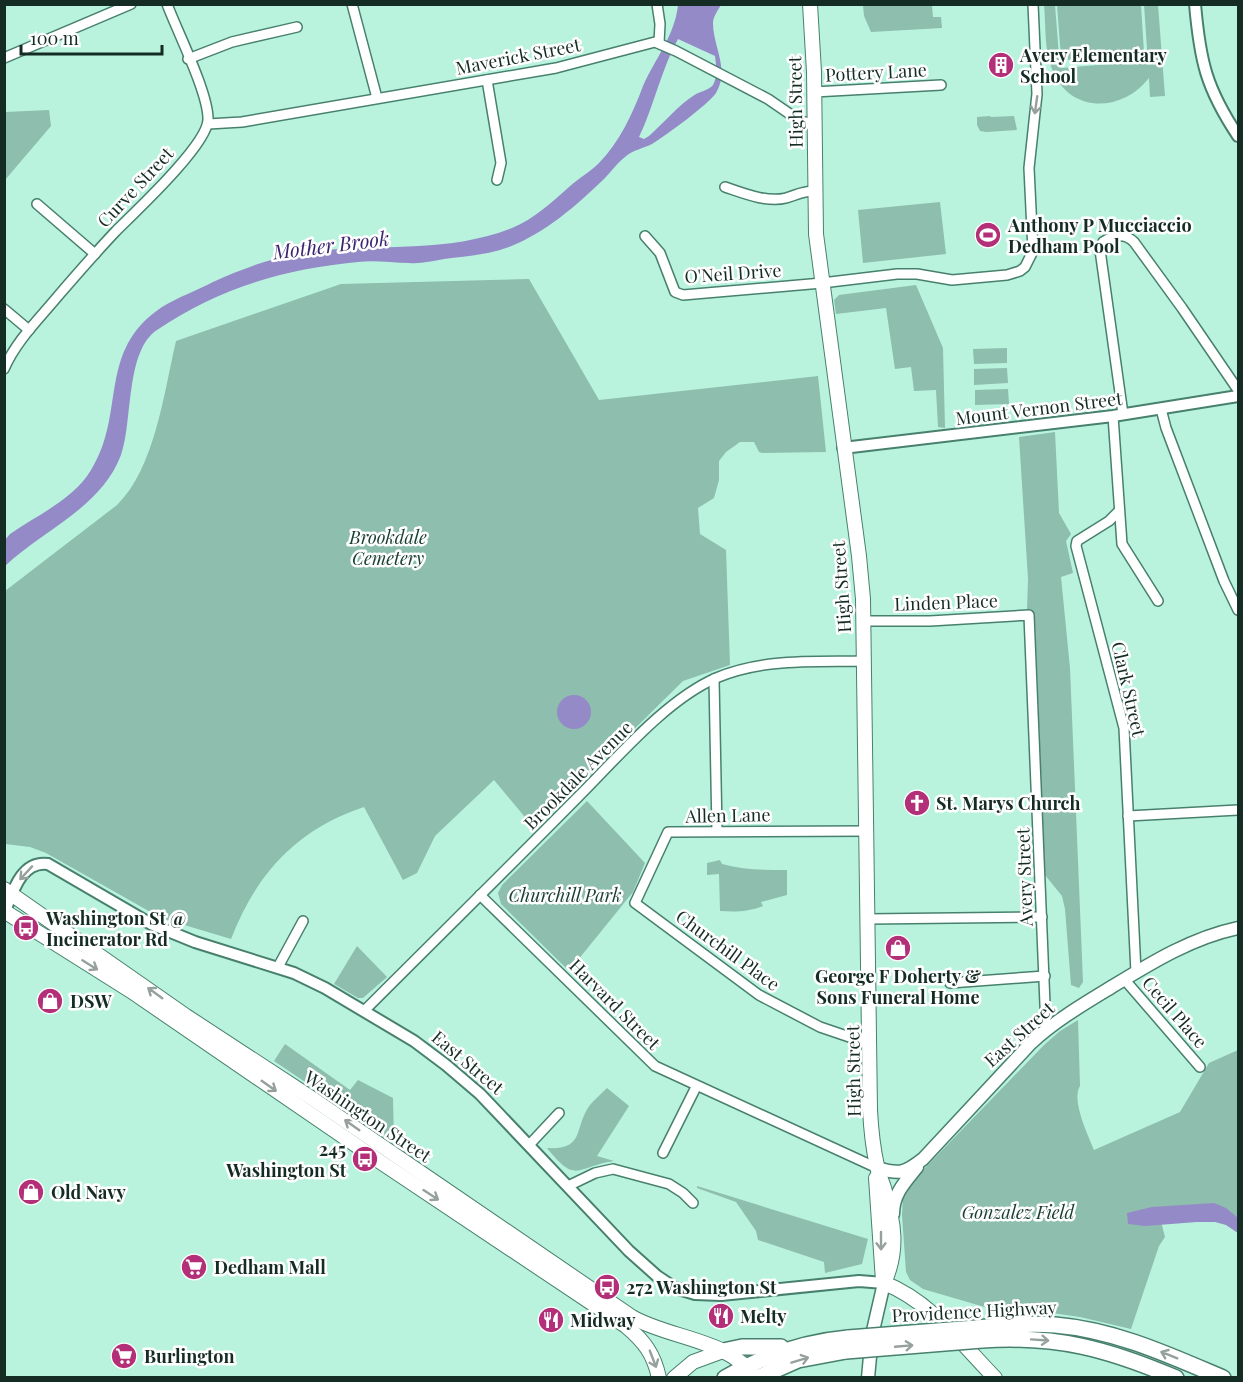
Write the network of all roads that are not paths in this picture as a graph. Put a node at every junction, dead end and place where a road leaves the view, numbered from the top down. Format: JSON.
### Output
{"nodes":[{"id":1,"x":131,"y":4,"type":"edge"},
{"id":2,"x":167,"y":4,"type":"edge"},
{"id":3,"x":352,"y":4,"type":"edge"},
{"id":4,"x":657,"y":4,"type":"edge"},
{"id":5,"x":810,"y":4,"type":"edge"},
{"id":6,"x":1033,"y":4,"type":"edge"},
{"id":7,"x":1195,"y":4,"type":"edge"},
{"id":8,"x":297,"y":27,"type":"dead end"},
{"id":9,"x":660,"y":43,"type":"junction"},
{"id":10,"x":4,"y":58,"type":"edge"},
{"id":11,"x":188,"y":58,"type":"junction"},
{"id":12,"x":487,"y":80,"type":"junction"},
{"id":13,"x":941,"y":84,"type":"dead end"},
{"id":14,"x":814,"y":92,"type":"junction"},
{"id":15,"x":377,"y":98,"type":"junction"},
{"id":16,"x":208,"y":124,"type":"junction"},
{"id":17,"x":814,"y":124,"type":"junction"},
{"id":18,"x":1239,"y":136,"type":"edge"},
{"id":19,"x":497,"y":180,"type":"dead end"},
{"id":20,"x":725,"y":187,"type":"dead end"},
{"id":21,"x":814,"y":191,"type":"junction"},
{"id":22,"x":37,"y":204,"type":"dead end"},
{"id":23,"x":645,"y":236,"type":"dead end"},
{"id":24,"x":95,"y":254,"type":"junction"},
{"id":25,"x":822,"y":283,"type":"junction"},
{"id":26,"x":4,"y":309,"type":"edge"},
{"id":27,"x":28,"y":330,"type":"junction"},
{"id":28,"x":4,"y":369,"type":"edge"},
{"id":29,"x":1239,"y":390,"type":"edge"},
{"id":30,"x":1239,"y":396,"type":"edge"},
{"id":31,"x":1161,"y":409,"type":"junction"},
{"id":32,"x":1118,"y":415,"type":"junction"},
{"id":33,"x":843,"y":448,"type":"junction"},
{"id":34,"x":1119,"y":511,"type":"junction"},
{"id":35,"x":1158,"y":601,"type":"dead end"},
{"id":36,"x":1239,"y":610,"type":"edge"},
{"id":37,"x":1029,"y":615,"type":"joint"},
{"id":38,"x":864,"y":621,"type":"junction"},
{"id":39,"x":864,"y":661,"type":"junction"},
{"id":40,"x":714,"y":679,"type":"junction"},
{"id":41,"x":1239,"y":810,"type":"edge"},
{"id":42,"x":1128,"y":816,"type":"junction"},
{"id":43,"x":717,"y":831,"type":"junction"},
{"id":44,"x":866,"y":831,"type":"junction"},
{"id":45,"x":8,"y":892,"type":"edge"},
{"id":46,"x":480,"y":895,"type":"junction"},
{"id":47,"x":635,"y":903,"type":"joint"},
{"id":48,"x":5,"y":912,"type":"edge"},
{"id":49,"x":1042,"y":917,"type":"junction"},
{"id":50,"x":867,"y":920,"type":"junction"},
{"id":51,"x":303,"y":921,"type":"dead end"},
{"id":52,"x":1239,"y":928,"type":"edge"},
{"id":53,"x":278,"y":967,"type":"junction"},
{"id":54,"x":1136,"y":972,"type":"junction"},
{"id":55,"x":1045,"y":976,"type":"junction"},
{"id":56,"x":1125,"y":979,"type":"junction"},
{"id":57,"x":950,"y":983,"type":"dead end"},
{"id":58,"x":364,"y":1011,"type":"junction"},
{"id":59,"x":1046,"y":1029,"type":"junction"},
{"id":60,"x":870,"y":1044,"type":"junction"},
{"id":61,"x":1200,"y":1067,"type":"dead end"},
{"id":62,"x":696,"y":1087,"type":"junction"},
{"id":63,"x":559,"y":1113,"type":"dead end"},
{"id":64,"x":530,"y":1144,"type":"junction"},
{"id":65,"x":663,"y":1153,"type":"dead end"},
{"id":66,"x":923,"y":1159,"type":"junction"},
{"id":67,"x":877,"y":1168,"type":"junction"},
{"id":68,"x":568,"y":1186,"type":"junction"},
{"id":69,"x":693,"y":1203,"type":"dead end"},
{"id":70,"x":894,"y":1229,"type":"junction"},
{"id":71,"x":884,"y":1283,"type":"junction"},
{"id":72,"x":979,"y":1334,"type":"junction"},
{"id":73,"x":847,"y":1344,"type":"junction"},
{"id":74,"x":793,"y":1347,"type":"junction"},
{"id":75,"x":723,"y":1351,"type":"junction"},
{"id":76,"x":753,"y":1374,"type":"edge"},
{"id":77,"x":659,"y":1377,"type":"edge"},
{"id":78,"x":674,"y":1377,"type":"edge"},
{"id":79,"x":725,"y":1377,"type":"edge"},
{"id":80,"x":868,"y":1377,"type":"edge"},
{"id":81,"x":995,"y":1377,"type":"edge"},
{"id":82,"x":1176,"y":1377,"type":"edge"},
{"id":83,"x":1223,"y":1377,"type":"edge"}],
"edges":[{"from":1,"to":10,"type":"street"},
{"from":2,"to":11,"type":"street"},
{"from":3,"to":15,"type":"street"},
{"from":4,"to":9,"type":"street"},
{"from":5,"to":14,"type":"main road","name":"High Street"},
{"from":6,"to":25,"type":"street","one_way":true},
{"from":7,"to":18,"type":"street"},
{"from":8,"to":11,"type":"street"},
{"from":9,"to":12,"type":"street","name":"Maverick Street"},
{"from":9,"to":17,"type":"street"},
{"from":11,"to":16,"type":"street"},
{"from":12,"to":15,"type":"street","name":"Maverick Street"},
{"from":12,"to":19,"type":"street"},
{"from":13,"to":14,"type":"street","name":"Pottery Lane"},
{"from":14,"to":17,"type":"main road","name":"High Street"},
{"from":15,"to":16,"type":"street","name":"Maverick Street"},
{"from":16,"to":24,"type":"street","name":"Curve Street"},
{"from":17,"to":21,"type":"main road","name":"High Street"},
{"from":20,"to":21,"type":"street"},
{"from":21,"to":25,"type":"main road","name":"High Street"},
{"from":22,"to":24,"type":"street"},
{"from":23,"to":25,"type":"street","name":"O'Neil Drive"},
{"from":24,"to":27,"type":"street","name":"Curve Street"},
{"from":25,"to":33,"type":"main road","name":"High Street"},
{"from":26,"to":27,"type":"street"},
{"from":27,"to":28,"type":"street","name":"Curve Street"},
{"from":29,"to":32,"type":"street"},
{"from":30,"to":31,"type":"street","name":"Mount Vernon Street"},
{"from":31,"to":32,"type":"street","name":"Mount Vernon Street"},
{"from":31,"to":36,"type":"street"},
{"from":32,"to":33,"type":"street","name":"Mount Vernon Street"},
{"from":32,"to":34,"type":"street"},
{"from":33,"to":38,"type":"main road","name":"High Street"},
{"from":34,"to":35,"type":"street"},
{"from":34,"to":42,"type":"street","name":"Clark Street"},
{"from":37,"to":38,"type":"street","name":"Linden Place"},
{"from":37,"to":49,"type":"street","name":"Avery Street"},
{"from":38,"to":39,"type":"main road","name":"High Street"},
{"from":39,"to":40,"type":"street","name":"Brookdale Avenue"},
{"from":39,"to":44,"type":"main road","name":"High Street"},
{"from":40,"to":43,"type":"street"},
{"from":40,"to":46,"type":"street","name":"Brookdale Avenue"},
{"from":41,"to":42,"type":"street"},
{"from":42,"to":54,"type":"street","name":"Clark Street"},
{"from":43,"to":44,"type":"street","name":"Allen Lane"},
{"from":43,"to":47,"type":"street","name":"Allen Lane"},
{"from":44,"to":50,"type":"main road","name":"High Street"},
{"from":45,"to":48,"type":"street"},
{"from":53,"to":45,"type":"street","name":"East Street","one_way":true},
{"from":75,"to":45,"type":"main road","name":"Washington Street","one_way":true},
{"from":46,"to":58,"type":"street","name":"Brookdale Avenue"},
{"from":46,"to":62,"type":"street","name":"Harvard Street"},
{"from":47,"to":60,"type":"street","name":"Churchill Place"},
{"from":48,"to":77,"type":"main road","name":"Washington Street","one_way":true},
{"from":49,"to":50,"type":"street"},
{"from":49,"to":55,"type":"street","name":"Avery Street"},
{"from":50,"to":60,"type":"main road","name":"High Street"},
{"from":51,"to":53,"type":"street"},
{"from":52,"to":54,"type":"main road","name":"East Street"},
{"from":53,"to":58,"type":"street","name":"East Street"},
{"from":54,"to":56,"type":"main road","name":"East Street"},
{"from":55,"to":57,"type":"street"},
{"from":55,"to":59,"type":"street","name":"Avery Street"},
{"from":56,"to":59,"type":"main road","name":"East Street"},
{"from":56,"to":61,"type":"street","name":"Cecil Place"},
{"from":58,"to":64,"type":"street","name":"East Street"},
{"from":59,"to":66,"type":"main road","name":"East Street"},
{"from":60,"to":67,"type":"main road","name":"High Street"},
{"from":62,"to":65,"type":"street"},
{"from":62,"to":67,"type":"street","name":"Harvard Street"},
{"from":63,"to":64,"type":"street"},
{"from":64,"to":68,"type":"street","name":"East Street"},
{"from":66,"to":67,"type":"main road","name":"East Street"},
{"from":66,"to":70,"type":"main road"},
{"from":67,"to":70,"type":"main road","name":"High Street"},
{"from":67,"to":71,"type":"main road","name":"High Street","one_way":true},
{"from":68,"to":69,"type":"street"},
{"from":68,"to":71,"type":"street","name":"East Street"},
{"from":70,"to":71,"type":"main road","name":"High Street"},
{"from":71,"to":80,"type":"main road"},
{"from":71,"to":81,"type":"main road"},
{"from":72,"to":73,"type":"highway","name":"Providence Highway","bridge":true},
{"from":72,"to":82,"type":"highway","name":"Providence Highway","one_way":true},
{"from":83,"to":72,"type":"highway","name":"Providence Highway","one_way":true},
{"from":73,"to":74,"type":"highway","name":"Providence Highway"},
{"from":76,"to":73,"type":"highway","name":"Providence Highway","one_way":true},
{"from":74,"to":75,"type":"highway"},
{"from":74,"to":76,"type":"highway","name":"Providence Highway"},
{"from":75,"to":76,"type":"main road","name":"Washington Street"},
{"from":75,"to":78,"type":"main road"},
{"from":76,"to":79,"type":"highway","name":"Providence Highway"}]}
